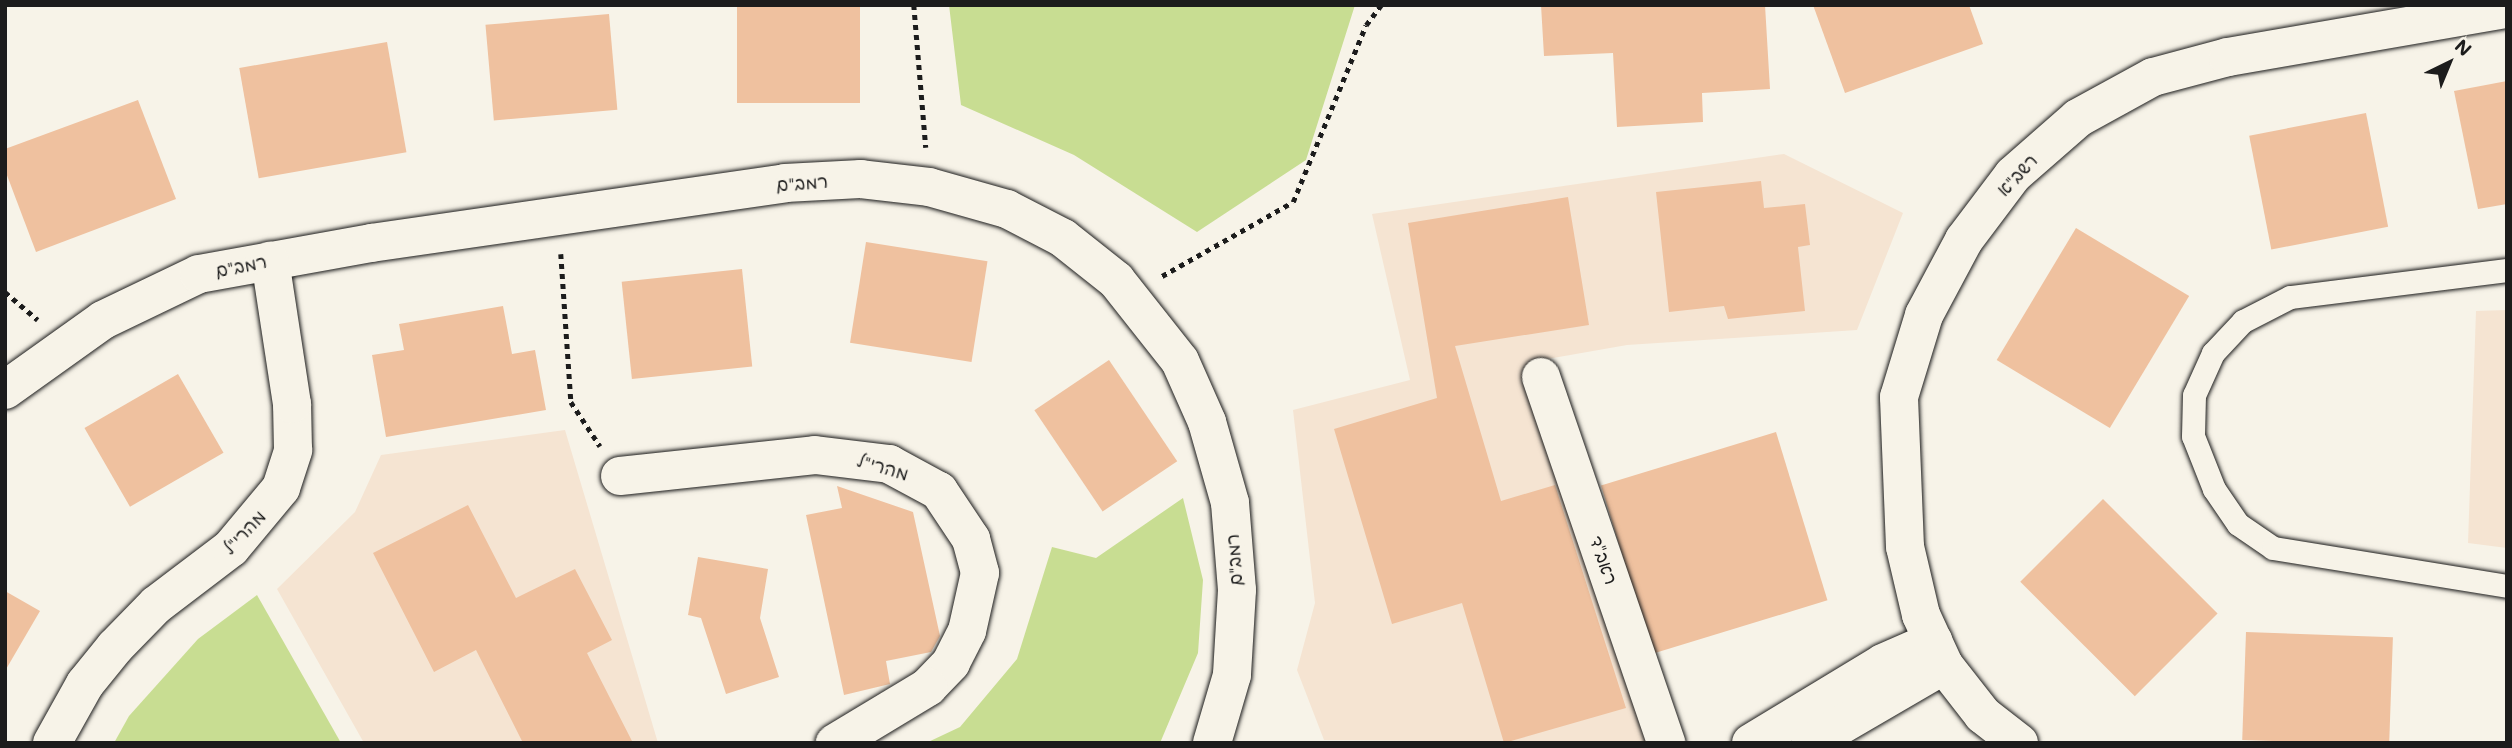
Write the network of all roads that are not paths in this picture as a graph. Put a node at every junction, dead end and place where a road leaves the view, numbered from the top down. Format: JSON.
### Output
{"nodes":[{"id":1,"x":2507,"y":9,"type":"edge"},
{"id":2,"x":270,"y":261,"type":"junction"},
{"id":3,"x":2507,"y":270,"type":"edge"},
{"id":4,"x":1541,"y":377,"type":"dead end"},
{"id":5,"x":5,"y":390,"type":"edge"},
{"id":6,"x":620,"y":476,"type":"road end"},
{"id":7,"x":2507,"y":586,"type":"edge"},
{"id":8,"x":1938,"y":653,"type":"junction"},
{"id":9,"x":843,"y":741,"type":"edge"},
{"id":10,"x":52,"y":743,"type":"edge"},
{"id":11,"x":1212,"y":743,"type":"edge"},
{"id":12,"x":1667,"y":743,"type":"edge"},
{"id":13,"x":1751,"y":743,"type":"edge"},
{"id":14,"x":1810,"y":743,"type":"edge"},
{"id":15,"x":2019,"y":743,"type":"edge"}],
"edges":[{"from":1,"to":8,"type":"street","name":"רשב\"א"},
{"from":2,"to":5,"type":"street","name":"רמב\"ם"},
{"from":2,"to":10,"type":"street","name":"מהרי\"ל"},
{"from":2,"to":11,"type":"street","name":"רמב\"ם"},
{"from":3,"to":7,"type":"lane"},
{"from":4,"to":12,"type":"street","name":"ראב\"ד"},
{"from":6,"to":9,"type":"street","name":"מהרי\"ל"},
{"from":8,"to":13,"type":"street"},
{"from":8,"to":14,"type":"street"},
{"from":8,"to":15,"type":"street"}]}
